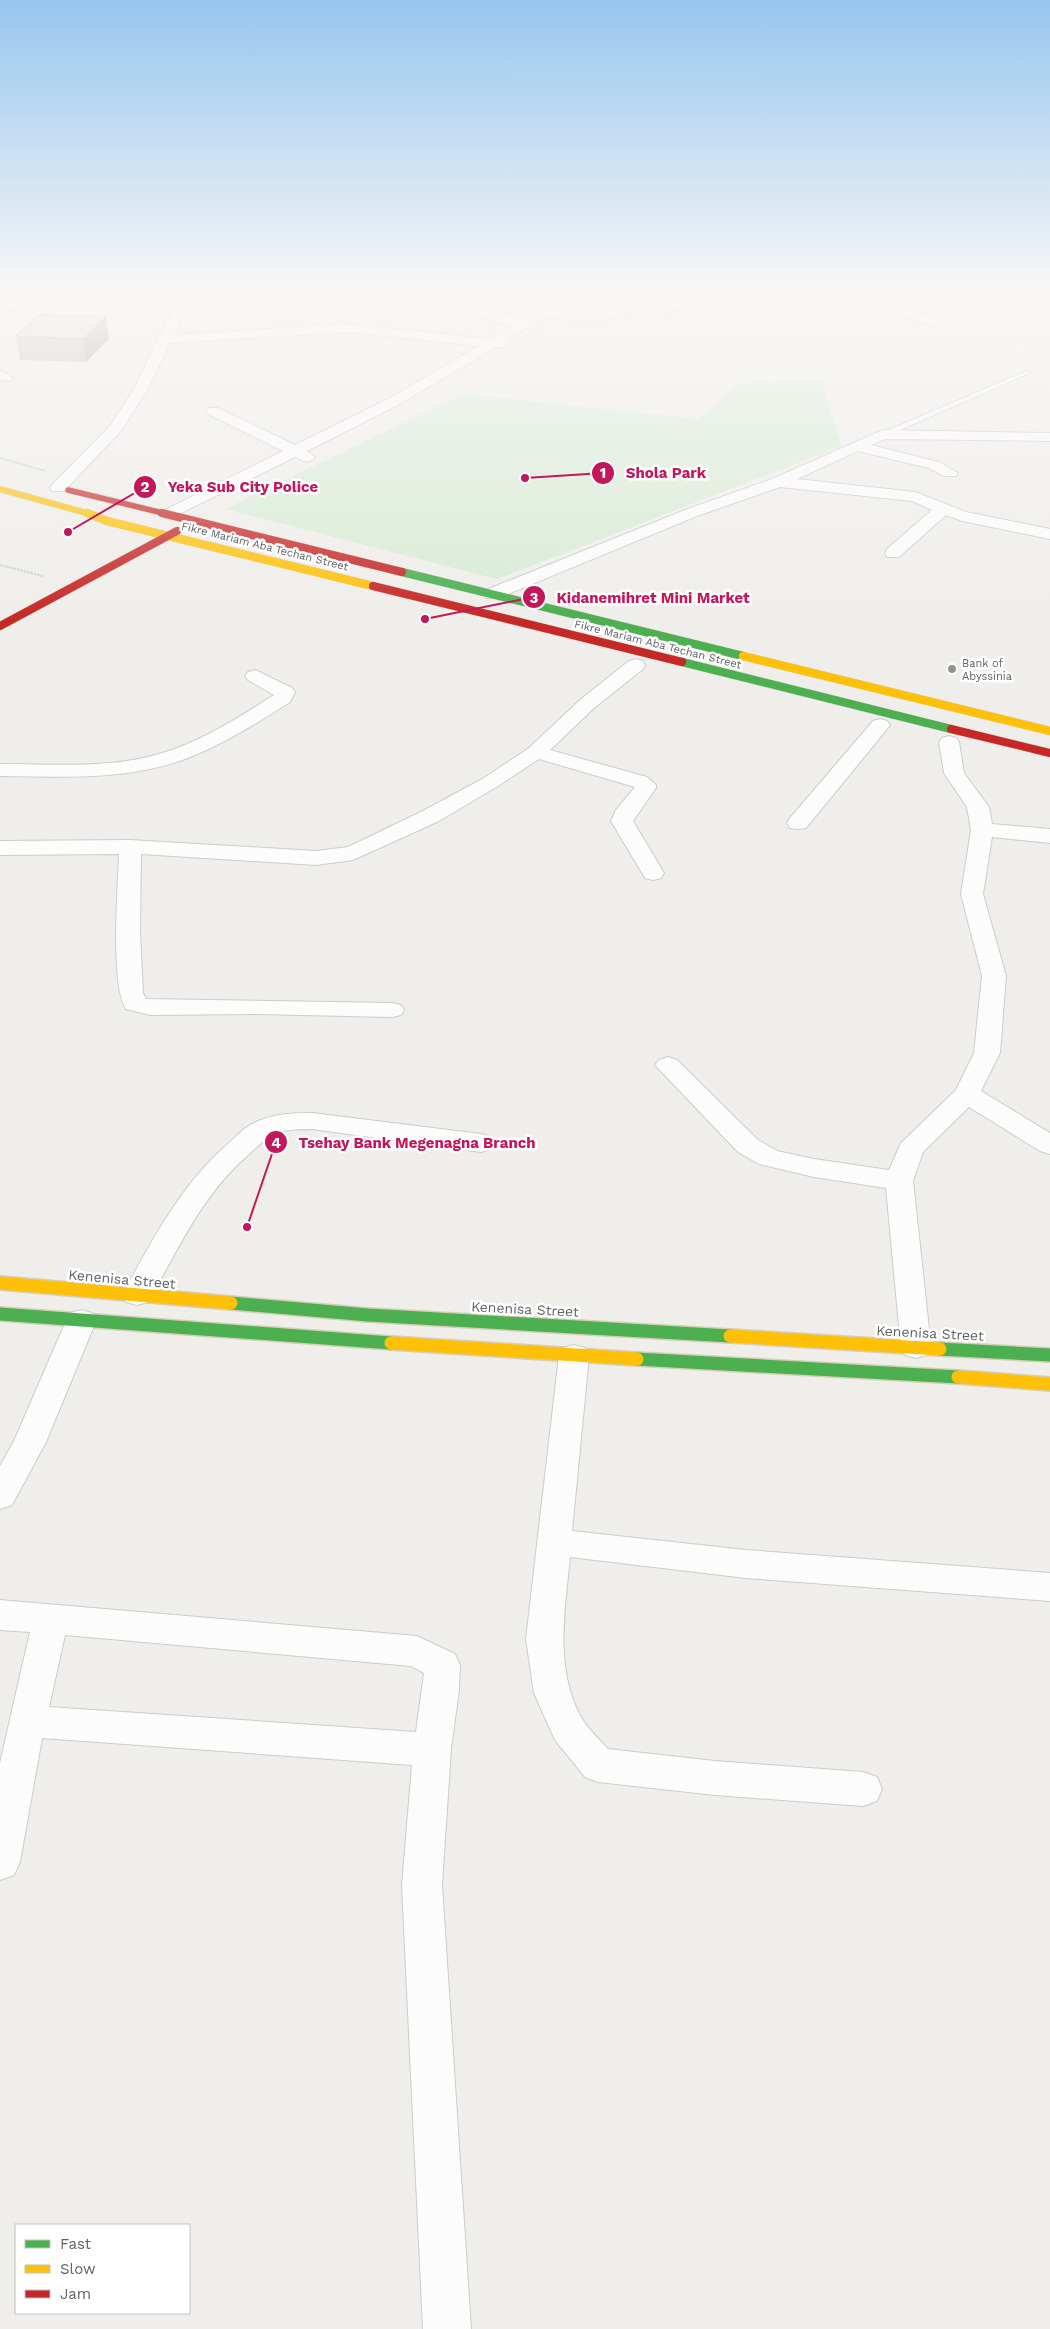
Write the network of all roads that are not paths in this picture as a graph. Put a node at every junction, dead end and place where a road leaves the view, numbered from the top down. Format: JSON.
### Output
{"nodes":[{"id":1,"x":134,"y":400,"type":"edge"},
{"id":2,"x":419,"y":400,"type":"edge"},
{"id":3,"x":964,"y":400,"type":"edge"},
{"id":4,"x":213,"y":411,"type":"dead end"},
{"id":5,"x":883,"y":434,"type":"junction"},
{"id":6,"x":1050,"y":437,"type":"edge"},
{"id":7,"x":856,"y":446,"type":"junction"},
{"id":8,"x":302,"y":455,"type":"junction"},
{"id":9,"x":950,"y":473,"type":"dead end"},
{"id":10,"x":778,"y":482,"type":"junction"},
{"id":11,"x":259,"y":486,"type":"dead end"},
{"id":12,"x":53,"y":487,"type":"joint"},
{"id":13,"x":0,"y":489,"type":"edge"},
{"id":14,"x":0,"y":499,"type":"edge"},
{"id":15,"x":218,"y":509,"type":"dead end"},
{"id":16,"x":943,"y":509,"type":"junction"},
{"id":17,"x":169,"y":514,"type":"junction"},
{"id":18,"x":107,"y":521,"type":"junction"},
{"id":19,"x":198,"y":521,"type":"junction"},
{"id":20,"x":142,"y":528,"type":"junction"},
{"id":21,"x":1050,"y":534,"type":"edge"},
{"id":22,"x":169,"y":535,"type":"junction"},
{"id":23,"x":125,"y":538,"type":"dead end"},
{"id":24,"x":893,"y":553,"type":"dead end"},
{"id":25,"x":249,"y":555,"type":"junction"},
{"id":26,"x":492,"y":594,"type":"junction"},
{"id":27,"x":0,"y":626,"type":"edge"},
{"id":28,"x":493,"y":628,"type":"dead end"},
{"id":29,"x":636,"y":665,"type":"dead end"},
{"id":30,"x":255,"y":676,"type":"dead end"},
{"id":31,"x":880,"y":725,"type":"dead end"},
{"id":32,"x":1050,"y":731,"type":"edge"},
{"id":33,"x":949,"y":742,"type":"dead end"},
{"id":34,"x":1048,"y":750,"type":"edge"},
{"id":35,"x":536,"y":752,"type":"junction"},
{"id":36,"x":995,"y":752,"type":"dead end"},
{"id":37,"x":1050,"y":764,"type":"edge"},
{"id":38,"x":0,"y":770,"type":"edge"},
{"id":39,"x":798,"y":823,"type":"dead end"},
{"id":40,"x":982,"y":830,"type":"junction"},
{"id":41,"x":1050,"y":836,"type":"edge"},
{"id":42,"x":130,"y":847,"type":"junction"},
{"id":43,"x":0,"y":848,"type":"edge"},
{"id":44,"x":653,"y":874,"type":"dead end"},
{"id":45,"x":392,"y":1010,"type":"dead end"},
{"id":46,"x":668,"y":1065,"type":"dead end"},
{"id":47,"x":967,"y":1094,"type":"junction"},
{"id":48,"x":481,"y":1143,"type":"dead end"},
{"id":49,"x":1050,"y":1145,"type":"edge"},
{"id":50,"x":899,"y":1181,"type":"junction"},
{"id":51,"x":0,"y":1283,"type":"edge"},
{"id":52,"x":137,"y":1295,"type":"junction"},
{"id":53,"x":0,"y":1314,"type":"edge"},
{"id":54,"x":80,"y":1321,"type":"junction"},
{"id":55,"x":282,"y":1322,"type":"junction"},
{"id":56,"x":916,"y":1347,"type":"junction"},
{"id":57,"x":1050,"y":1355,"type":"edge"},
{"id":58,"x":574,"y":1356,"type":"junction"},
{"id":59,"x":1050,"y":1384,"type":"edge"},
{"id":60,"x":0,"y":1496,"type":"edge"},
{"id":61,"x":554,"y":1542,"type":"junction"},
{"id":62,"x":1050,"y":1587,"type":"edge"},
{"id":63,"x":0,"y":1615,"type":"edge"},
{"id":64,"x":51,"y":1618,"type":"junction"},
{"id":65,"x":27,"y":1721,"type":"junction"},
{"id":66,"x":432,"y":1749,"type":"junction"},
{"id":67,"x":863,"y":1789,"type":"dead end"},
{"id":68,"x":0,"y":1855,"type":"edge"},
{"id":69,"x":448,"y":2329,"type":"edge"}],
"edges":[{"from":1,"to":12,"type":"street"},
{"from":2,"to":8,"type":"street"},
{"from":3,"to":5,"type":"lane"},
{"from":4,"to":8,"type":"street"},
{"from":5,"to":6,"type":"street"},
{"from":5,"to":7,"type":"street"},
{"from":7,"to":9,"type":"street"},
{"from":7,"to":10,"type":"street"},
{"from":8,"to":11,"type":"street"},
{"from":8,"to":17,"type":"street"},
{"from":10,"to":16,"type":"street"},
{"from":10,"to":26,"type":"street"},
{"from":12,"to":17,"type":"main road","name":"Fikre Mariam Aba Techan Street"},
{"from":13,"to":18,"type":"main road","name":"Fikre Mariam Aba Techan Street"},
{"from":14,"to":18,"type":"main road"},
{"from":15,"to":19,"type":"street"},
{"from":16,"to":21,"type":"street"},
{"from":16,"to":24,"type":"street"},
{"from":17,"to":19,"type":"main road","name":"Fikre Mariam Aba Techan Street"},
{"from":17,"to":20,"type":"main road"},
{"from":18,"to":20,"type":"main road","name":"Fikre Mariam Aba Techan Street"},
{"from":19,"to":22,"type":"main road"},
{"from":19,"to":26,"type":"main road","name":"Fikre Mariam Aba Techan Street"},
{"from":20,"to":22,"type":"main road","name":"Fikre Mariam Aba Techan Street"},
{"from":20,"to":23,"type":"main road"},
{"from":22,"to":25,"type":"main road","name":"Fikre Mariam Aba Techan Street"},
{"from":22,"to":27,"type":"main road"},
{"from":25,"to":28,"type":"main road"},
{"from":25,"to":34,"type":"main road","name":"Fikre Mariam Aba Techan Street"},
{"from":26,"to":32,"type":"main road","name":"Fikre Mariam Aba Techan Street"},
{"from":29,"to":35,"type":"street"},
{"from":30,"to":38,"type":"street"},
{"from":31,"to":39,"type":"street"},
{"from":33,"to":40,"type":"street"},
{"from":35,"to":42,"type":"street"},
{"from":35,"to":44,"type":"street"},
{"from":36,"to":37,"type":"main road"},
{"from":40,"to":41,"type":"street"},
{"from":40,"to":47,"type":"street"},
{"from":42,"to":43,"type":"street"},
{"from":42,"to":45,"type":"street"},
{"from":46,"to":50,"type":"street"},
{"from":47,"to":49,"type":"street"},
{"from":47,"to":50,"type":"street"},
{"from":48,"to":52,"type":"street"},
{"from":50,"to":56,"type":"street"},
{"from":51,"to":52,"type":"main road","name":"Kenenisa Street"},
{"from":52,"to":55,"type":"main road","name":"Kenenisa Street"},
{"from":53,"to":54,"type":"main road","name":"Kenenisa Street"},
{"from":54,"to":55,"type":"main road","name":"Kenenisa Street"},
{"from":54,"to":60,"type":"street"},
{"from":55,"to":56,"type":"main road","name":"Kenenisa Street"},
{"from":55,"to":58,"type":"main road","name":"Kenenisa Street"},
{"from":56,"to":57,"type":"main road","name":"Kenenisa Street"},
{"from":58,"to":59,"type":"main road","name":"Kenenisa Street"},
{"from":58,"to":61,"type":"street"},
{"from":61,"to":62,"type":"street"},
{"from":61,"to":67,"type":"street"},
{"from":63,"to":64,"type":"street"},
{"from":64,"to":65,"type":"street"},
{"from":64,"to":66,"type":"street"},
{"from":65,"to":66,"type":"street"},
{"from":65,"to":68,"type":"street"},
{"from":66,"to":69,"type":"street"}]}
